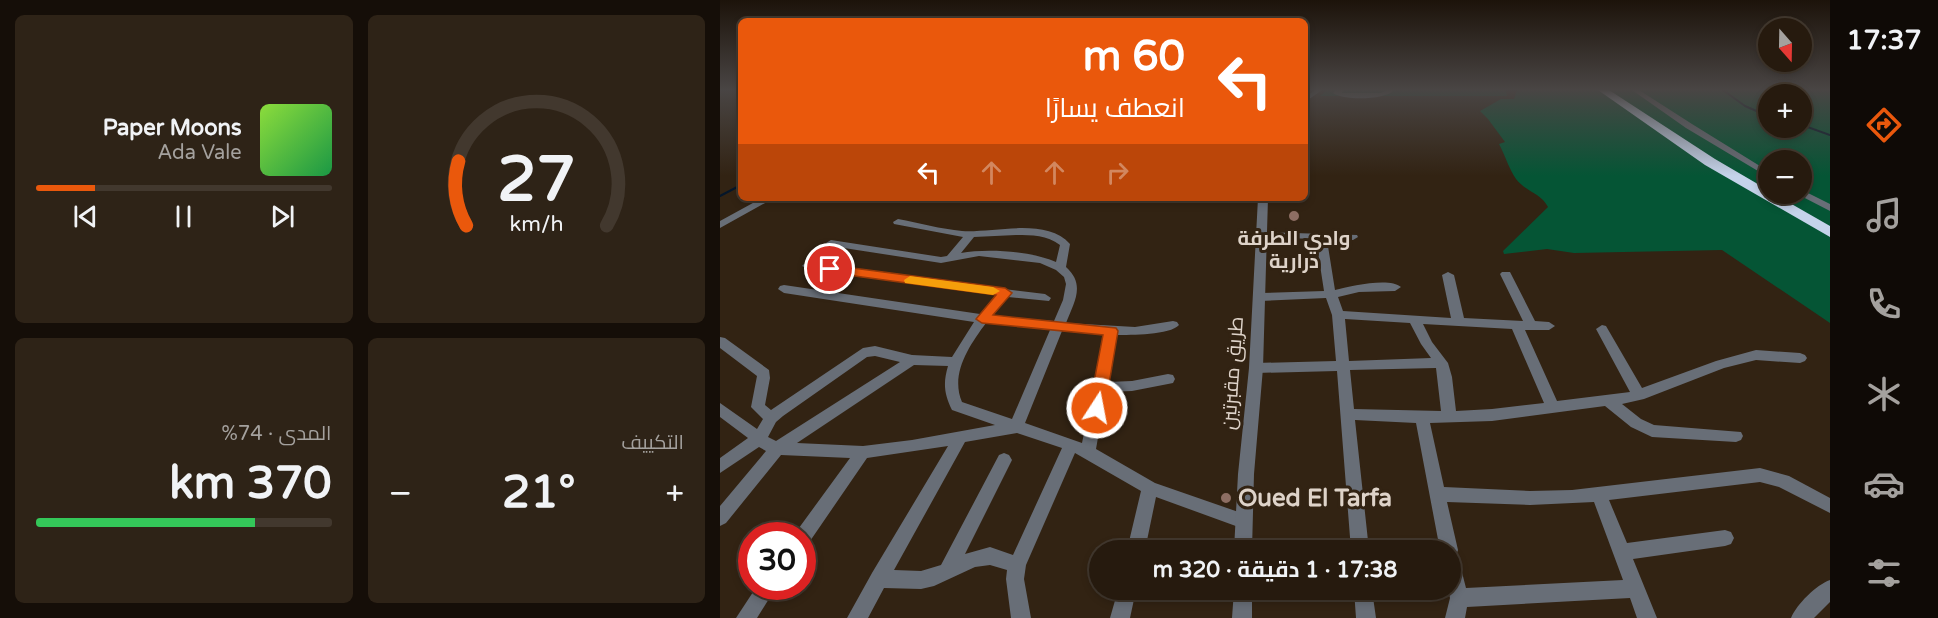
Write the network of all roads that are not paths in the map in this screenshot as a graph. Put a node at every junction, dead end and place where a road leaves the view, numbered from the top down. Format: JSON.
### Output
{"nodes":[{"id":1,"x":1646,"y":119,"type":"edge"},
{"id":2,"x":1659,"y":119,"type":"edge"},
{"id":3,"x":1678,"y":119,"type":"edge"},
{"id":4,"x":1758,"y":168,"type":"edge"},
{"id":5,"x":1758,"y":181,"type":"edge"},
{"id":6,"x":1812,"y":198,"type":"edge"},
{"id":7,"x":757,"y":201,"type":"edge"},
{"id":8,"x":763,"y":201,"type":"edge"},
{"id":9,"x":1263,"y":201,"type":"edge"},
{"id":10,"x":1799,"y":204,"type":"edge"},
{"id":11,"x":1830,"y":208,"type":"edge"},
{"id":12,"x":1830,"y":221,"type":"edge"},
{"id":13,"x":898,"y":222,"type":"dead end"},
{"id":14,"x":720,"y":223,"type":"edge"},
{"id":15,"x":1830,"y":232,"type":"edge"},
{"id":16,"x":971,"y":234,"type":"junction"},
{"id":17,"x":1261,"y":235,"type":"junction"},
{"id":18,"x":1321,"y":236,"type":"junction"},
{"id":19,"x":1353,"y":237,"type":"dead end"},
{"id":20,"x":831,"y":243,"type":"dead end"},
{"id":21,"x":950,"y":259,"type":"junction"},
{"id":22,"x":808,"y":266,"type":"dead end"},
{"id":23,"x":1060,"y":268,"type":"junction"},
{"id":24,"x":1506,"y":274,"type":"dead end"},
{"id":25,"x":1448,"y":275,"type":"dead end"},
{"id":26,"x":1395,"y":287,"type":"dead end"},
{"id":27,"x":784,"y":289,"type":"dead end"},
{"id":28,"x":1005,"y":293,"type":"junction"},
{"id":29,"x":1333,"y":294,"type":"junction"},
{"id":30,"x":1260,"y":297,"type":"junction"},
{"id":31,"x":1046,"y":298,"type":"dead end"},
{"id":32,"x":1338,"y":315,"type":"junction"},
{"id":33,"x":1414,"y":318,"type":"junction"},
{"id":34,"x":982,"y":319,"type":"junction"},
{"id":35,"x":1458,"y":321,"type":"junction"},
{"id":36,"x":1173,"y":325,"type":"dead end"},
{"id":37,"x":1058,"y":326,"type":"junction"},
{"id":38,"x":1524,"y":326,"type":"junction"},
{"id":39,"x":1549,"y":326,"type":"dead end"},
{"id":40,"x":1602,"y":328,"type":"dead end"},
{"id":41,"x":1111,"y":331,"type":"junction"},
{"id":42,"x":720,"y":341,"type":"edge"},
{"id":43,"x":1800,"y":358,"type":"dead end"},
{"id":44,"x":912,"y":360,"type":"junction"},
{"id":45,"x":954,"y":362,"type":"junction"},
{"id":46,"x":1441,"y":363,"type":"junction"},
{"id":47,"x":1342,"y":365,"type":"junction"},
{"id":48,"x":1256,"y":368,"type":"junction"},
{"id":49,"x":1168,"y":379,"type":"dead end"},
{"id":50,"x":1102,"y":387,"type":"junction"},
{"id":51,"x":1639,"y":395,"type":"junction"},
{"id":52,"x":1608,"y":400,"type":"junction"},
{"id":53,"x":1552,"y":406,"type":"junction"},
{"id":54,"x":720,"y":409,"type":"edge"},
{"id":55,"x":1349,"y":414,"type":"junction"},
{"id":56,"x":1449,"y":417,"type":"junction"},
{"id":57,"x":771,"y":418,"type":"junction"},
{"id":58,"x":1422,"y":418,"type":"junction"},
{"id":59,"x":1016,"y":427,"type":"junction"},
{"id":60,"x":961,"y":436,"type":"junction"},
{"id":61,"x":1736,"y":436,"type":"dead end"},
{"id":62,"x":760,"y":438,"type":"junction"},
{"id":63,"x":1071,"y":445,"type":"junction"},
{"id":64,"x":777,"y":449,"type":"junction"},
{"id":65,"x":863,"y":452,"type":"junction"},
{"id":66,"x":1088,"y":452,"type":"junction"},
{"id":67,"x":1004,"y":460,"type":"dead end"},
{"id":68,"x":720,"y":466,"type":"edge"},
{"id":69,"x":1150,"y":488,"type":"junction"},
{"id":70,"x":1437,"y":494,"type":"junction"},
{"id":71,"x":1599,"y":494,"type":"junction"},
{"id":72,"x":1830,"y":506,"type":"edge"},
{"id":73,"x":720,"y":518,"type":"edge"},
{"id":74,"x":1244,"y":521,"type":"junction"},
{"id":75,"x":813,"y":522,"type":"edge"},
{"id":76,"x":1725,"y":538,"type":"dead end"},
{"id":77,"x":1138,"y":540,"type":"edge"},
{"id":78,"x":1244,"y":540,"type":"edge"},
{"id":79,"x":1359,"y":540,"type":"edge"},
{"id":80,"x":1447,"y":540,"type":"edge"},
{"id":81,"x":1623,"y":552,"type":"junction"},
{"id":82,"x":1017,"y":565,"type":"junction"},
{"id":83,"x":948,"y":570,"type":"junction"},
{"id":84,"x":879,"y":579,"type":"junction"},
{"id":85,"x":1637,"y":588,"type":"junction"},
{"id":86,"x":1830,"y":589,"type":"edge"},
{"id":87,"x":1461,"y":598,"type":"edge"},
{"id":88,"x":758,"y":600,"type":"edge"},
{"id":89,"x":1124,"y":600,"type":"edge"},
{"id":90,"x":1243,"y":600,"type":"edge"},
{"id":91,"x":1364,"y":600,"type":"edge"},
{"id":92,"x":1459,"y":600,"type":"edge"},
{"id":93,"x":746,"y":618,"type":"edge"},
{"id":94,"x":857,"y":618,"type":"edge"},
{"id":95,"x":1021,"y":618,"type":"edge"},
{"id":96,"x":1120,"y":618,"type":"edge"},
{"id":97,"x":1242,"y":618,"type":"edge"},
{"id":98,"x":1366,"y":618,"type":"edge"},
{"id":99,"x":1455,"y":618,"type":"edge"},
{"id":100,"x":1647,"y":618,"type":"edge"},
{"id":101,"x":1801,"y":618,"type":"edge"}],
"edges":[{"from":1,"to":15,"type":"highway"},
{"from":2,"to":5,"type":"highway"},
{"from":3,"to":4,"type":"street"},
{"from":6,"to":11,"type":"street"},
{"from":7,"to":14,"type":"street"},
{"from":8,"to":14,"type":"street"},
{"from":9,"to":17,"type":"street","name":"طريق مقبرتين"},
{"from":10,"to":12,"type":"highway"},
{"from":13,"to":16,"type":"street"},
{"from":16,"to":21,"type":"street"},
{"from":16,"to":23,"type":"street"},
{"from":17,"to":18,"type":"street"},
{"from":17,"to":30,"type":"street","name":"طريق مقبرتين"},
{"from":18,"to":19,"type":"street"},
{"from":18,"to":29,"type":"street"},
{"from":20,"to":21,"type":"street"},
{"from":21,"to":23,"type":"street"},
{"from":22,"to":28,"type":"street"},
{"from":23,"to":37,"type":"street"},
{"from":24,"to":38,"type":"street"},
{"from":25,"to":35,"type":"street"},
{"from":26,"to":29,"type":"street"},
{"from":27,"to":34,"type":"street"},
{"from":28,"to":31,"type":"street"},
{"from":28,"to":34,"type":"street"},
{"from":29,"to":30,"type":"street"},
{"from":29,"to":32,"type":"street"},
{"from":30,"to":48,"type":"street","name":"طريق مقبرتين"},
{"from":32,"to":33,"type":"street"},
{"from":32,"to":47,"type":"street"},
{"from":33,"to":35,"type":"street"},
{"from":33,"to":46,"type":"street"},
{"from":34,"to":37,"type":"street"},
{"from":34,"to":45,"type":"street"},
{"from":35,"to":38,"type":"street"},
{"from":36,"to":41,"type":"street"},
{"from":37,"to":41,"type":"street"},
{"from":37,"to":59,"type":"street"},
{"from":38,"to":39,"type":"street"},
{"from":38,"to":53,"type":"street"},
{"from":40,"to":51,"type":"street"},
{"from":41,"to":50,"type":"street"},
{"from":42,"to":57,"type":"street"},
{"from":43,"to":51,"type":"street"},
{"from":44,"to":45,"type":"street"},
{"from":44,"to":57,"type":"street"},
{"from":44,"to":64,"type":"street"},
{"from":45,"to":59,"type":"street"},
{"from":46,"to":47,"type":"street"},
{"from":46,"to":56,"type":"street"},
{"from":47,"to":48,"type":"street"},
{"from":47,"to":55,"type":"street"},
{"from":48,"to":74,"type":"street","name":"طريق مقبرتين"},
{"from":49,"to":50,"type":"street"},
{"from":50,"to":66,"type":"street"},
{"from":51,"to":52,"type":"street"},
{"from":52,"to":53,"type":"street"},
{"from":52,"to":61,"type":"street"},
{"from":53,"to":56,"type":"street"},
{"from":54,"to":62,"type":"street"},
{"from":55,"to":58,"type":"street"},
{"from":55,"to":79,"type":"street"},
{"from":56,"to":58,"type":"street"},
{"from":57,"to":62,"type":"street"},
{"from":58,"to":70,"type":"street"},
{"from":59,"to":60,"type":"street"},
{"from":59,"to":63,"type":"street"},
{"from":60,"to":65,"type":"street"},
{"from":60,"to":84,"type":"street"},
{"from":62,"to":64,"type":"street"},
{"from":62,"to":68,"type":"street"},
{"from":63,"to":66,"type":"street"},
{"from":63,"to":82,"type":"street"},
{"from":64,"to":65,"type":"street"},
{"from":64,"to":73,"type":"street"},
{"from":65,"to":75,"type":"street"},
{"from":66,"to":69,"type":"street"},
{"from":67,"to":83,"type":"street"},
{"from":69,"to":74,"type":"street"},
{"from":69,"to":77,"type":"street"},
{"from":70,"to":71,"type":"street"},
{"from":70,"to":80,"type":"street"},
{"from":71,"to":72,"type":"street"},
{"from":71,"to":81,"type":"street"},
{"from":74,"to":78,"type":"street","name":"طريق مقبرتين"},
{"from":76,"to":81,"type":"street"},
{"from":81,"to":85,"type":"street"},
{"from":82,"to":83,"type":"street"},
{"from":82,"to":95,"type":"street"},
{"from":83,"to":84,"type":"street"},
{"from":84,"to":94,"type":"street"},
{"from":85,"to":87,"type":"street"},
{"from":85,"to":100,"type":"street"},
{"from":86,"to":101,"type":"street"},
{"from":88,"to":93,"type":"street"},
{"from":89,"to":96,"type":"street"},
{"from":90,"to":97,"type":"street"},
{"from":91,"to":98,"type":"street"},
{"from":92,"to":99,"type":"street"}]}
